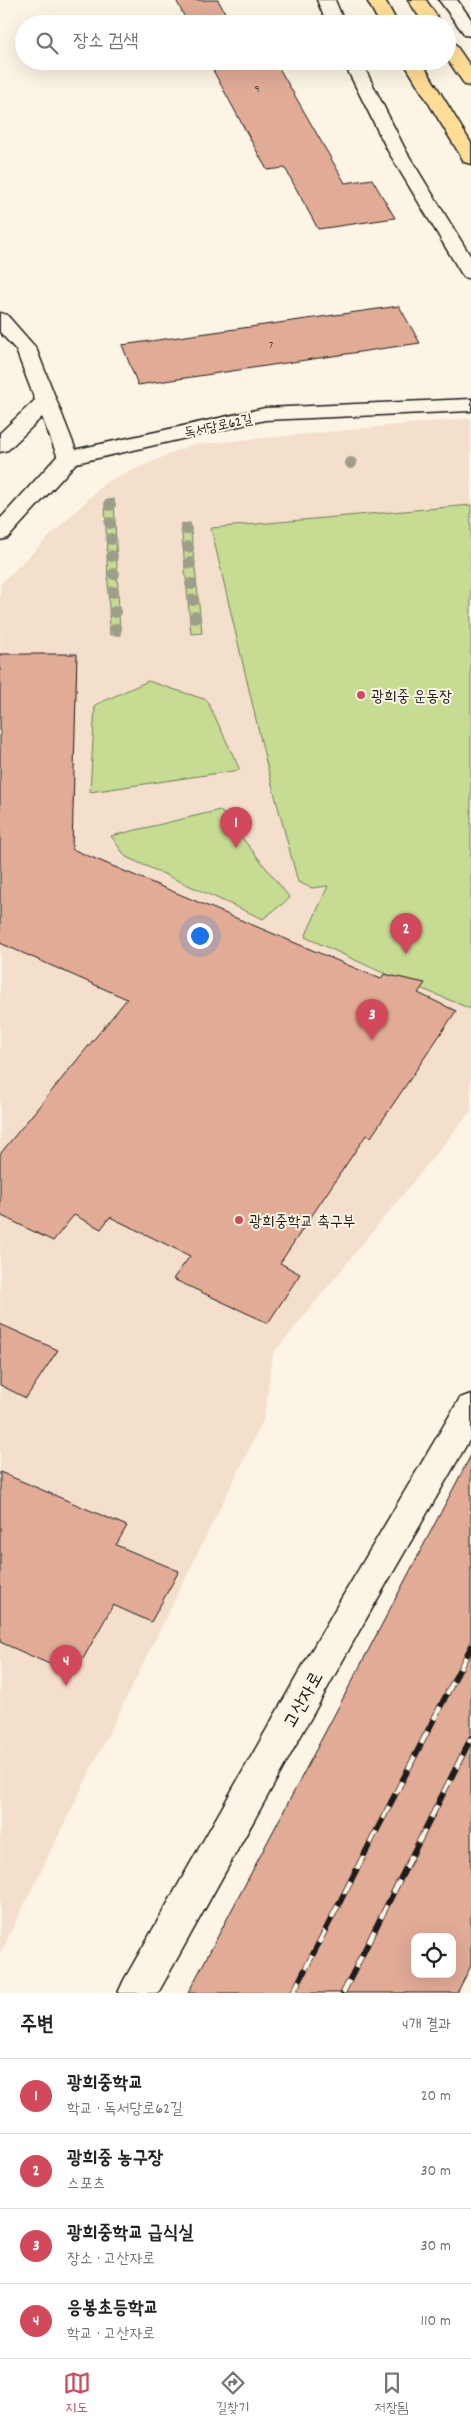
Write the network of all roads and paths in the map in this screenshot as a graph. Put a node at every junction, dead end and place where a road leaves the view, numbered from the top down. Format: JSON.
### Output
{"nodes":[{"id":1,"x":326,"y":0,"type":"edge"},
{"id":2,"x":417,"y":0,"type":"edge"},
{"id":3,"x":448,"y":0,"type":"edge"},
{"id":4,"x":376,"y":2,"type":"edge"},
{"id":5,"x":332,"y":15,"type":"edge"},
{"id":6,"x":384,"y":15,"type":"edge"},
{"id":7,"x":427,"y":15,"type":"edge"},
{"id":8,"x":471,"y":31,"type":"edge"},
{"id":9,"x":456,"y":58,"type":"edge"},
{"id":10,"x":356,"y":70,"type":"edge"},
{"id":11,"x":417,"y":70,"type":"edge"},
{"id":12,"x":471,"y":81,"type":"edge"},
{"id":13,"x":471,"y":158,"type":"edge"},
{"id":14,"x":471,"y":273,"type":"edge"},
{"id":15,"x":0,"y":319,"type":"edge"},
{"id":16,"x":46,"y":402,"type":"junction"},
{"id":17,"x":471,"y":405,"type":"edge"},
{"id":18,"x":0,"y":445,"type":"edge"},
{"id":19,"x":68,"y":458,"type":"junction"},
{"id":20,"x":0,"y":533,"type":"edge"},
{"id":21,"x":471,"y":1408,"type":"edge"},
{"id":22,"x":137,"y":1993,"type":"edge"}],
"edges":[{"from":1,"to":5,"type":"street"},
{"from":2,"to":7,"type":"main road"},
{"from":3,"to":8,"type":"street"},
{"from":4,"to":6,"type":"main road"},
{"from":9,"to":12,"type":"main road"},
{"from":10,"to":14,"type":"street"},
{"from":11,"to":13,"type":"main road"},
{"from":15,"to":16,"type":"street"},
{"from":16,"to":18,"type":"street"},
{"from":16,"to":19,"type":"street"},
{"from":17,"to":19,"type":"street","name":"독서당로62길"},
{"from":19,"to":20,"type":"street"},
{"from":21,"to":22,"type":"street","name":"고산자로"}]}
